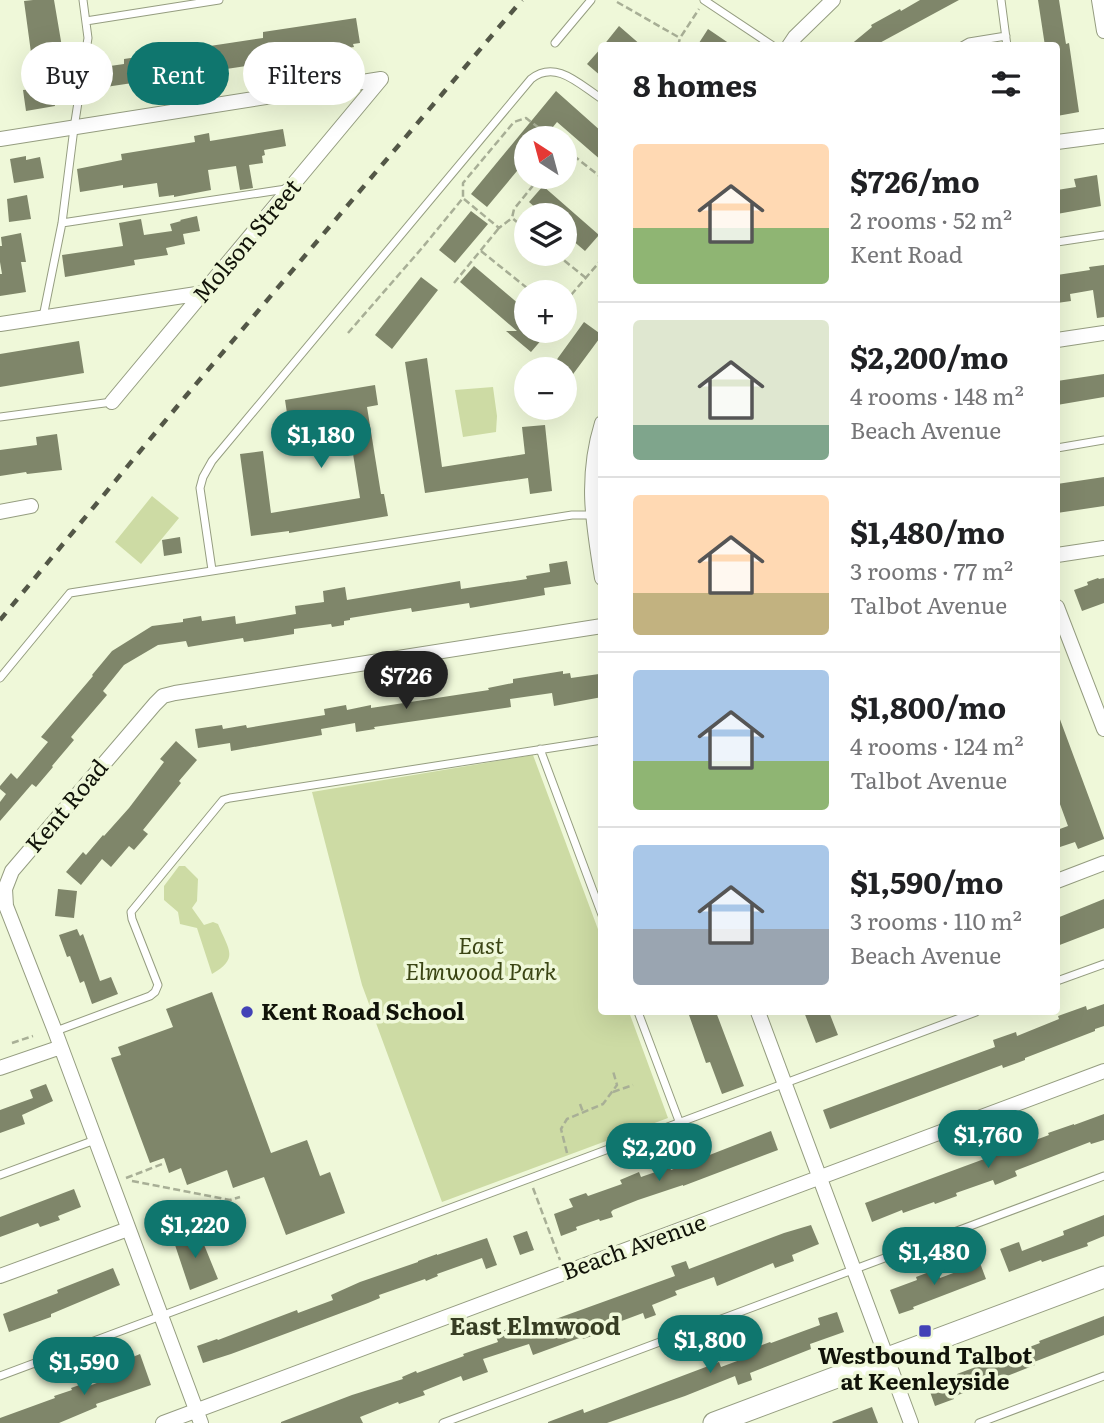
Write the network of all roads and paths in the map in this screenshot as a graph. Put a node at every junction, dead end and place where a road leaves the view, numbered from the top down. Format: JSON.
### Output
{"nodes":[{"id":1,"x":83,"y":0,"type":"edge"},
{"id":2,"x":219,"y":0,"type":"edge"},
{"id":3,"x":591,"y":0,"type":"edge"},
{"id":4,"x":705,"y":0,"type":"edge"},
{"id":5,"x":832,"y":0,"type":"edge"},
{"id":6,"x":1001,"y":0,"type":"edge"},
{"id":7,"x":1099,"y":0,"type":"edge"},
{"id":8,"x":617,"y":2,"type":"dead end"},
{"id":9,"x":86,"y":21,"type":"junction"},
{"id":10,"x":1104,"y":31,"type":"edge"},
{"id":11,"x":1006,"y":36,"type":"junction"},
{"id":12,"x":680,"y":38,"type":"junction"},
{"id":13,"x":679,"y":42,"type":"edge"},
{"id":14,"x":767,"y":42,"type":"edge"},
{"id":15,"x":792,"y":42,"type":"edge"},
{"id":16,"x":969,"y":42,"type":"edge"},
{"id":17,"x":1007,"y":42,"type":"edge"},
{"id":18,"x":555,"y":43,"type":"dead end"},
{"id":19,"x":598,"y":96,"type":"edge"},
{"id":20,"x":536,"y":126,"type":"edge"},
{"id":21,"x":74,"y":128,"type":"junction"},
{"id":22,"x":1104,"y":136,"type":"edge"},
{"id":23,"x":0,"y":139,"type":"edge"},
{"id":24,"x":1060,"y":142,"type":"edge"},
{"id":25,"x":578,"y":159,"type":"edge"},
{"id":26,"x":598,"y":175,"type":"edge"},
{"id":27,"x":290,"y":189,"type":"junction"},
{"id":28,"x":530,"y":189,"type":"edge"},
{"id":29,"x":463,"y":198,"type":"junction"},
{"id":30,"x":512,"y":218,"type":"joint"},
{"id":31,"x":62,"y":223,"type":"junction"},
{"id":32,"x":499,"y":228,"type":"junction"},
{"id":33,"x":1104,"y":235,"type":"edge"},
{"id":34,"x":1060,"y":242,"type":"edge"},
{"id":35,"x":481,"y":251,"type":"junction"},
{"id":36,"x":598,"y":264,"type":"edge"},
{"id":37,"x":571,"y":266,"type":"edge"},
{"id":38,"x":586,"y":278,"type":"junction"},
{"id":39,"x":517,"y":280,"type":"edge"},
{"id":40,"x":454,"y":284,"type":"dead end"},
{"id":41,"x":577,"y":290,"type":"edge"},
{"id":42,"x":203,"y":293,"type":"junction"},
{"id":43,"x":43,"y":317,"type":"junction"},
{"id":44,"x":0,"y":324,"type":"edge"},
{"id":45,"x":348,"y":332,"type":"dead end"},
{"id":46,"x":1104,"y":333,"type":"edge"},
{"id":47,"x":1060,"y":340,"type":"edge"},
{"id":48,"x":112,"y":402,"type":"joint"},
{"id":49,"x":0,"y":417,"type":"edge"},
{"id":50,"x":598,"y":439,"type":"edge"},
{"id":51,"x":1104,"y":440,"type":"edge"},
{"id":52,"x":1060,"y":447,"type":"edge"},
{"id":53,"x":31,"y":506,"type":"dead end"},
{"id":54,"x":0,"y":512,"type":"edge"},
{"id":55,"x":597,"y":517,"type":"edge"},
{"id":56,"x":1104,"y":548,"type":"edge"},
{"id":57,"x":1060,"y":555,"type":"edge"},
{"id":58,"x":212,"y":570,"type":"junction"},
{"id":59,"x":1060,"y":615,"type":"edge"},
{"id":60,"x":598,"y":627,"type":"edge"},
{"id":61,"x":0,"y":678,"type":"edge"},
{"id":62,"x":1104,"y":729,"type":"edge"},
{"id":63,"x":598,"y":741,"type":"edge"},
{"id":64,"x":540,"y":749,"type":"junction"},
{"id":65,"x":1104,"y":863,"type":"edge"},
{"id":66,"x":1060,"y":880,"type":"edge"},
{"id":67,"x":598,"y":904,"type":"edge"},
{"id":68,"x":1104,"y":964,"type":"edge"},
{"id":69,"x":1060,"y":980,"type":"edge"},
{"id":70,"x":639,"y":1015,"type":"edge"},
{"id":71,"x":759,"y":1015,"type":"edge"},
{"id":72,"x":968,"y":1015,"type":"edge"},
{"id":73,"x":55,"y":1031,"type":"junction"},
{"id":74,"x":33,"y":1036,"type":"dead end"},
{"id":75,"x":12,"y":1043,"type":"dead end"},
{"id":76,"x":61,"y":1047,"type":"junction"},
{"id":77,"x":0,"y":1068,"type":"edge"},
{"id":78,"x":613,"y":1071,"type":"dead end"},
{"id":79,"x":1104,"y":1071,"type":"edge"},
{"id":80,"x":785,"y":1083,"type":"junction"},
{"id":81,"x":633,"y":1085,"type":"dead end"},
{"id":82,"x":612,"y":1092,"type":"junction"},
{"id":83,"x":580,"y":1104,"type":"dead end"},
{"id":84,"x":583,"y":1112,"type":"junction"},
{"id":85,"x":679,"y":1121,"type":"junction"},
{"id":86,"x":95,"y":1140,"type":"junction"},
{"id":87,"x":165,"y":1163,"type":"dead end"},
{"id":88,"x":570,"y":1163,"type":"junction"},
{"id":89,"x":0,"y":1175,"type":"edge"},
{"id":90,"x":1104,"y":1176,"type":"edge"},
{"id":91,"x":529,"y":1178,"type":"junction"},
{"id":92,"x":820,"y":1178,"type":"junction"},
{"id":93,"x":132,"y":1181,"type":"dead end"},
{"id":94,"x":111,"y":1184,"type":"junction"},
{"id":95,"x":240,"y":1197,"type":"dead end"},
{"id":96,"x":128,"y":1229,"type":"junction"},
{"id":97,"x":855,"y":1269,"type":"junction"},
{"id":98,"x":565,"y":1273,"type":"junction"},
{"id":99,"x":0,"y":1276,"type":"edge"},
{"id":100,"x":1104,"y":1277,"type":"edge"},
{"id":101,"x":162,"y":1316,"type":"junction"},
{"id":102,"x":888,"y":1358,"type":"junction"},
{"id":103,"x":0,"y":1376,"type":"edge"},
{"id":104,"x":1104,"y":1376,"type":"edge"},
{"id":105,"x":199,"y":1417,"type":"edge"},
{"id":106,"x":163,"y":1423,"type":"edge"},
{"id":107,"x":443,"y":1423,"type":"edge"},
{"id":108,"x":714,"y":1423,"type":"edge"},
{"id":109,"x":911,"y":1423,"type":"edge"},
{"id":110,"x":979,"y":1423,"type":"edge"}],
"edges":[{"from":1,"to":9,"type":"lane"},
{"from":2,"to":9,"type":"lane"},
{"from":3,"to":18,"type":"lane"},
{"from":4,"to":12,"type":"path"},
{"from":4,"to":14,"type":"lane"},
{"from":5,"to":15,"type":"street"},
{"from":6,"to":11,"type":"lane"},
{"from":7,"to":10,"type":"street"},
{"from":8,"to":12,"type":"path"},
{"from":9,"to":21,"type":"lane"},
{"from":11,"to":16,"type":"lane"},
{"from":11,"to":17,"type":"lane"},
{"from":12,"to":13,"type":"path"},
{"from":19,"to":58,"type":"lane"},
{"from":20,"to":29,"type":"path"},
{"from":21,"to":23,"type":"street"},
{"from":21,"to":27,"type":"street","name":"Molson Street"},
{"from":21,"to":31,"type":"lane"},
{"from":22,"to":24,"type":"street"},
{"from":25,"to":26,"type":"path"},
{"from":27,"to":31,"type":"lane"},
{"from":27,"to":42,"type":"street","name":"Molson Street"},
{"from":28,"to":30,"type":"path"},
{"from":29,"to":32,"type":"path"},
{"from":29,"to":45,"type":"path"},
{"from":30,"to":32,"type":"path"},
{"from":31,"to":43,"type":"lane"},
{"from":32,"to":35,"type":"path"},
{"from":33,"to":34,"type":"lane"},
{"from":35,"to":39,"type":"path"},
{"from":35,"to":40,"type":"path"},
{"from":36,"to":38,"type":"path"},
{"from":37,"to":38,"type":"path"},
{"from":38,"to":41,"type":"path"},
{"from":42,"to":43,"type":"street"},
{"from":42,"to":48,"type":"street","name":"Molson Street"},
{"from":43,"to":44,"type":"street"},
{"from":46,"to":47,"type":"street"},
{"from":48,"to":49,"type":"lane"},
{"from":50,"to":55,"type":"street"},
{"from":51,"to":52,"type":"lane"},
{"from":53,"to":54,"type":"street"},
{"from":55,"to":58,"type":"lane"},
{"from":56,"to":57,"type":"street"},
{"from":58,"to":61,"type":"lane"},
{"from":59,"to":62,"type":"street"},
{"from":60,"to":73,"type":"street","name":"Kent Road"},
{"from":63,"to":64,"type":"lane"},
{"from":64,"to":67,"type":"lane"},
{"from":64,"to":73,"type":"lane"},
{"from":65,"to":66,"type":"street"},
{"from":68,"to":69,"type":"lane"},
{"from":70,"to":85,"type":"lane"},
{"from":71,"to":80,"type":"street"},
{"from":72,"to":80,"type":"lane"},
{"from":73,"to":76,"type":"street","name":"Kent Road"},
{"from":74,"to":75,"type":"path"},
{"from":76,"to":77,"type":"street"},
{"from":76,"to":86,"type":"street","name":"Kent Road"},
{"from":78,"to":82,"type":"path"},
{"from":79,"to":92,"type":"street","name":"Beach Avenue"},
{"from":80,"to":85,"type":"lane"},
{"from":80,"to":92,"type":"street"},
{"from":81,"to":82,"type":"path"},
{"from":82,"to":84,"type":"path"},
{"from":83,"to":84,"type":"path"},
{"from":84,"to":88,"type":"path"},
{"from":85,"to":88,"type":"lane"},
{"from":86,"to":89,"type":"lane"},
{"from":86,"to":94,"type":"street","name":"Kent Road"},
{"from":87,"to":94,"type":"path"},
{"from":88,"to":91,"type":"lane"},
{"from":90,"to":97,"type":"lane"},
{"from":91,"to":98,"type":"path"},
{"from":91,"to":101,"type":"lane"},
{"from":92,"to":97,"type":"street"},
{"from":92,"to":98,"type":"street","name":"Beach Avenue"},
{"from":93,"to":95,"type":"path"},
{"from":94,"to":96,"type":"street","name":"Kent Road"},
{"from":96,"to":99,"type":"street"},
{"from":96,"to":101,"type":"street","name":"Kent Road"},
{"from":97,"to":102,"type":"street"},
{"from":97,"to":107,"type":"lane"},
{"from":98,"to":105,"type":"street","name":"Beach Avenue"},
{"from":100,"to":102,"type":"street"},
{"from":101,"to":103,"type":"lane"},
{"from":101,"to":105,"type":"street","name":"Kent Road"},
{"from":102,"to":108,"type":"street"},
{"from":102,"to":109,"type":"street"},
{"from":104,"to":110,"type":"lane"},
{"from":105,"to":106,"type":"street","name":"Beach Avenue"}]}
